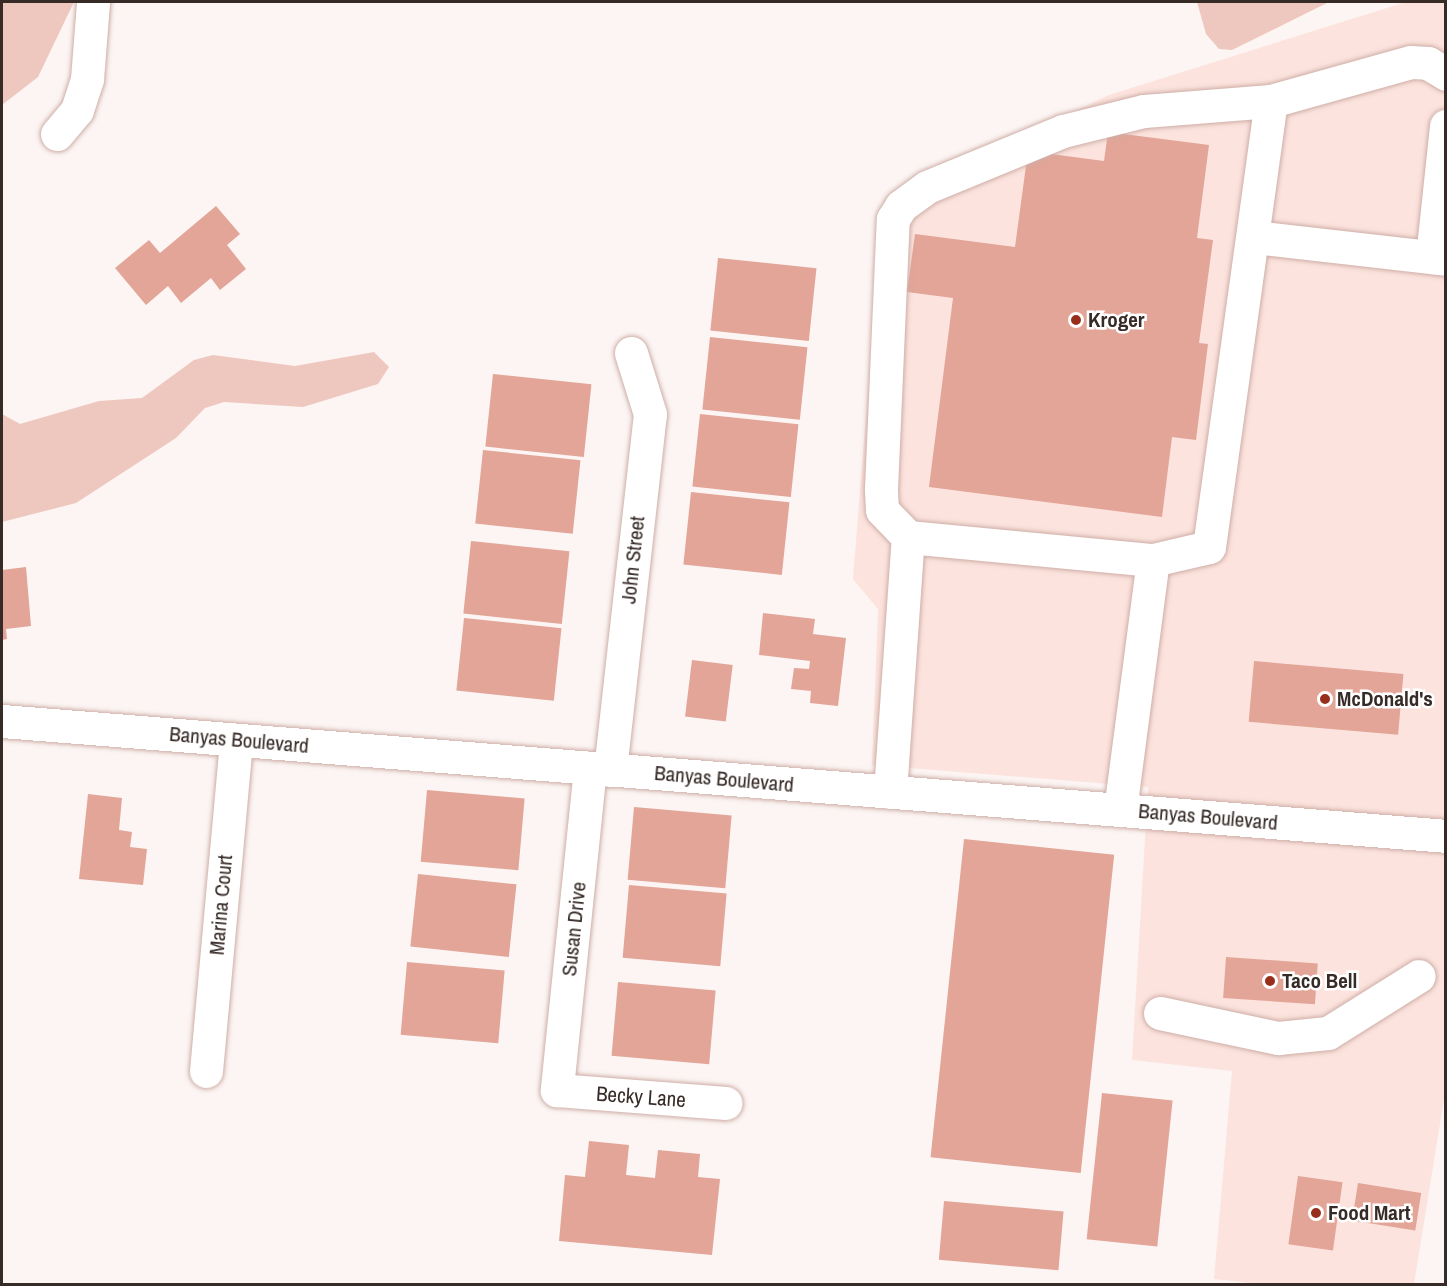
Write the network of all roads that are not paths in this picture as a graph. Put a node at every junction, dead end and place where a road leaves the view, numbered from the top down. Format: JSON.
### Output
{"nodes":[{"id":1,"x":93,"y":2,"type":"edge"},
{"id":2,"x":1446,"y":74,"type":"edge"},
{"id":3,"x":1270,"y":101,"type":"junction"},
{"id":4,"x":1446,"y":126,"type":"edge"},
{"id":5,"x":57,"y":134,"type":"dead end"},
{"id":6,"x":1254,"y":237,"type":"junction"},
{"id":7,"x":1439,"y":258,"type":"edge"},
{"id":8,"x":631,"y":352,"type":"dead end"},
{"id":9,"x":908,"y":537,"type":"junction"},
{"id":10,"x":1153,"y":560,"type":"junction"},
{"id":11,"x":2,"y":721,"type":"edge"},
{"id":12,"x":236,"y":740,"type":"junction"},
{"id":13,"x":600,"y":769,"type":"junction"},
{"id":14,"x":890,"y":792,"type":"junction"},
{"id":15,"x":1120,"y":810,"type":"junction"},
{"id":16,"x":1446,"y":836,"type":"edge"},
{"id":17,"x":1419,"y":976,"type":"dead end"},
{"id":18,"x":1160,"y":1013,"type":"dead end"},
{"id":19,"x":206,"y":1071,"type":"dead end"},
{"id":20,"x":557,"y":1090,"type":"joint"},
{"id":21,"x":725,"y":1103,"type":"dead end"}],
"edges":[{"from":1,"to":5,"type":"street"},
{"from":2,"to":3,"type":"street"},
{"from":3,"to":6,"type":"street"},
{"from":3,"to":9,"type":"street"},
{"from":4,"to":7,"type":"street"},
{"from":6,"to":7,"type":"street"},
{"from":6,"to":10,"type":"street"},
{"from":8,"to":13,"type":"street","name":"John Street"},
{"from":9,"to":10,"type":"street"},
{"from":9,"to":14,"type":"street"},
{"from":10,"to":15,"type":"street"},
{"from":11,"to":12,"type":"street","name":"Banyas Boulevard"},
{"from":12,"to":13,"type":"street","name":"Banyas Boulevard"},
{"from":12,"to":19,"type":"street","name":"Marina Court"},
{"from":13,"to":14,"type":"street","name":"Banyas Boulevard"},
{"from":13,"to":20,"type":"street","name":"Susan Drive"},
{"from":14,"to":15,"type":"street","name":"Banyas Boulevard"},
{"from":15,"to":16,"type":"street","name":"Banyas Boulevard"},
{"from":17,"to":18,"type":"street"},
{"from":20,"to":21,"type":"street","name":"Becky Lane"}]}
